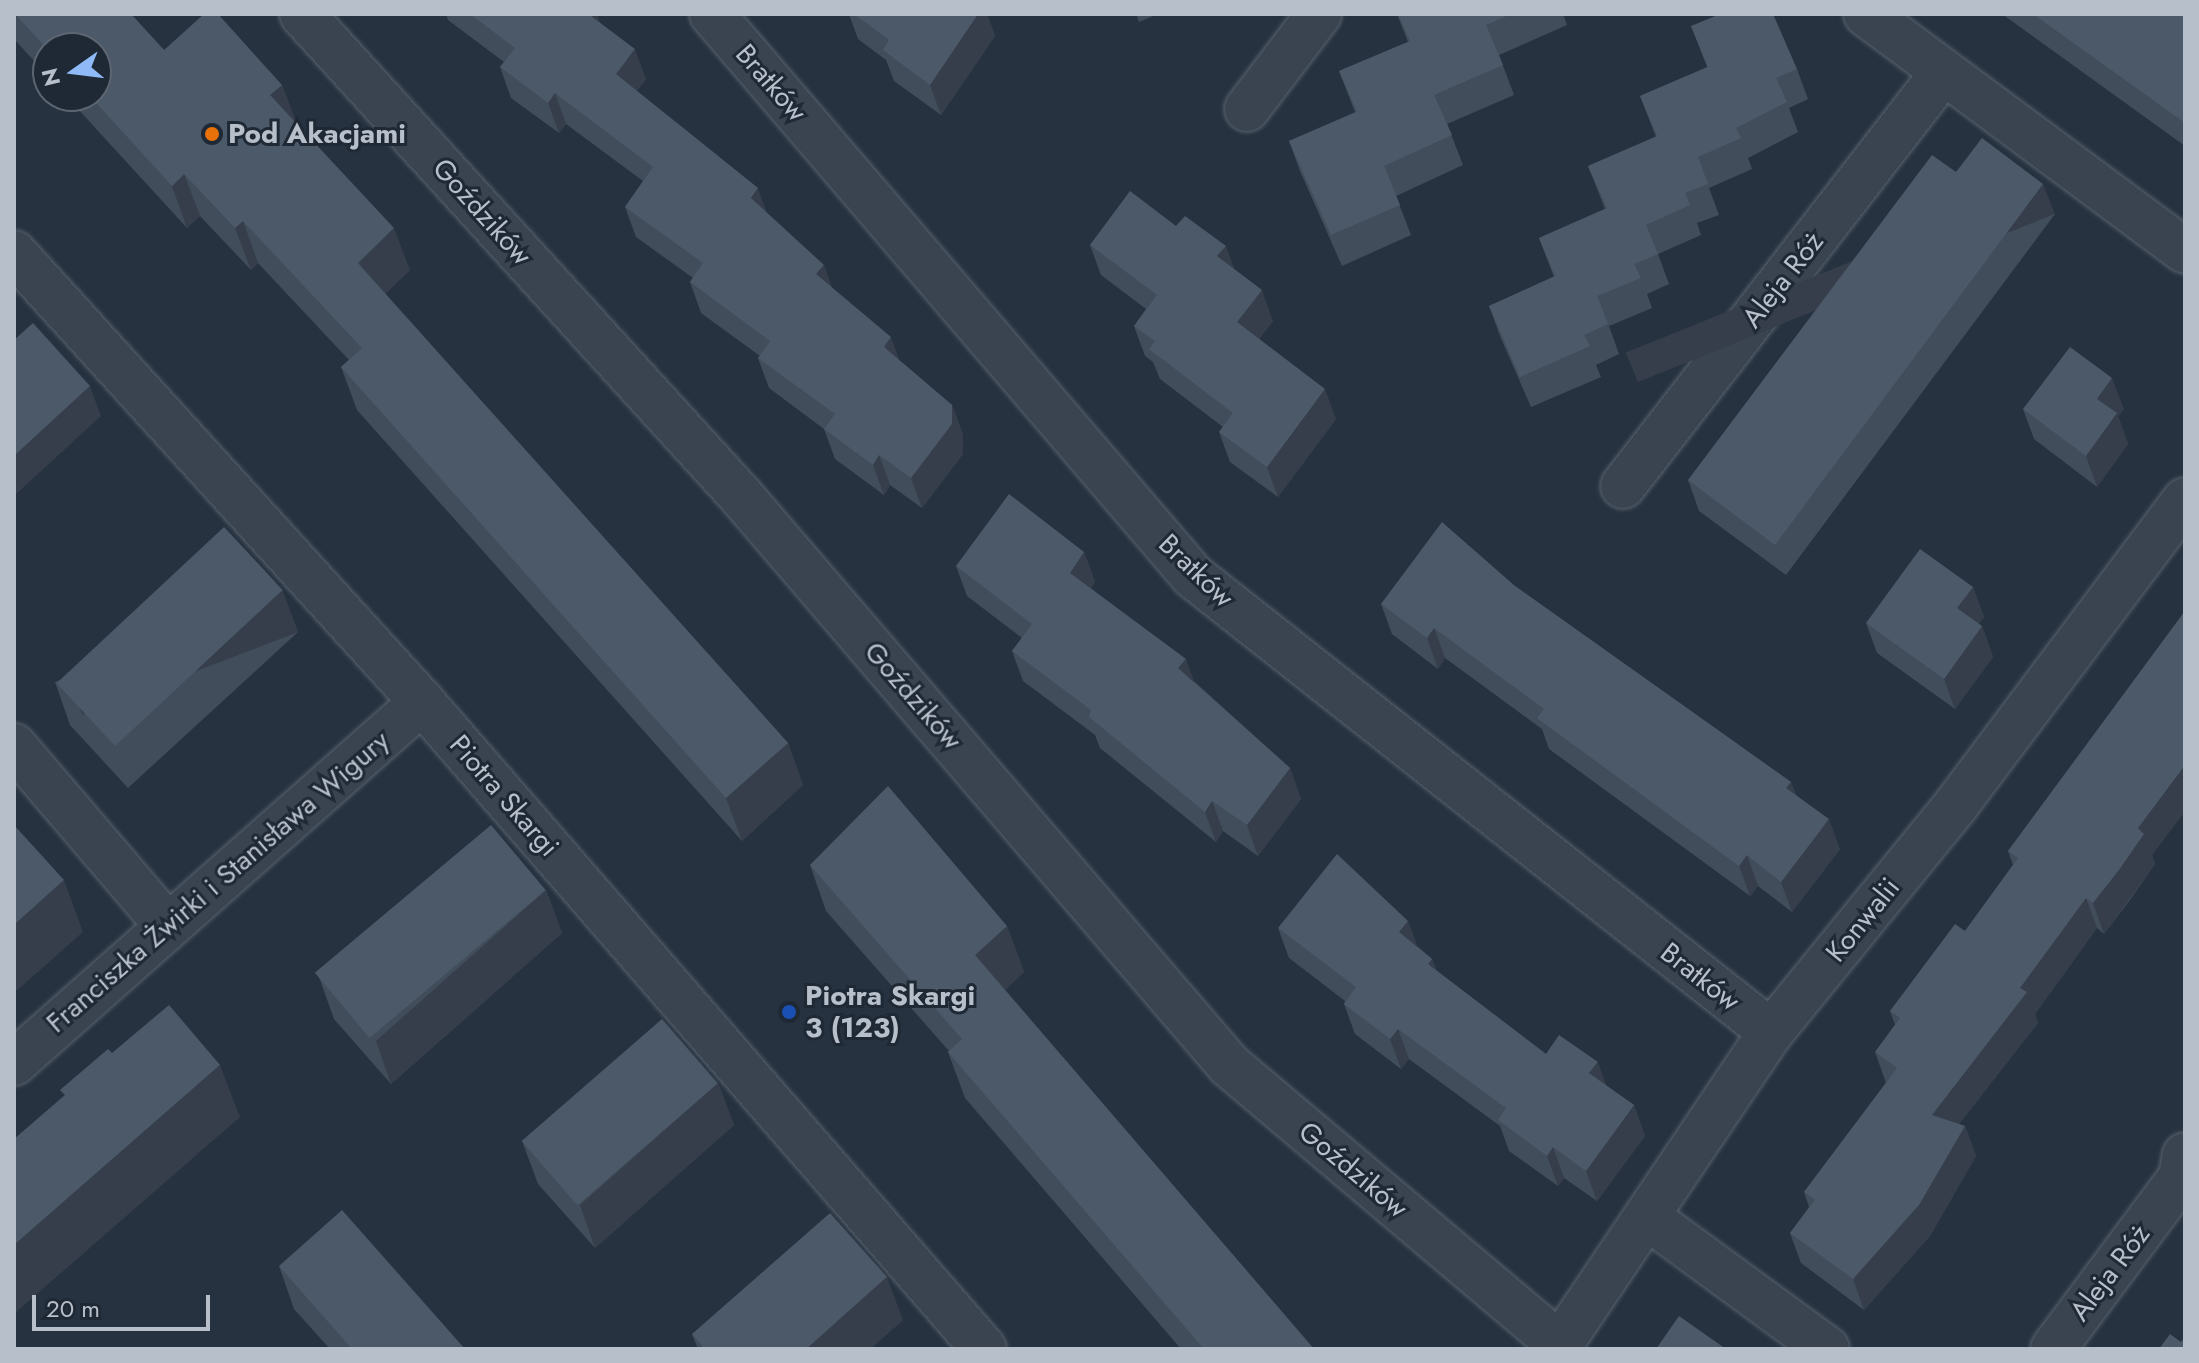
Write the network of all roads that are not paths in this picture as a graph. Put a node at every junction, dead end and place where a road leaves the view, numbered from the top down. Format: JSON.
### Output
{"nodes":[{"id":1,"x":302,"y":14,"type":"edge"},
{"id":2,"x":712,"y":14,"type":"edge"},
{"id":3,"x":1319,"y":14,"type":"edge"},
{"id":4,"x":1866,"y":14,"type":"edge"},
{"id":5,"x":1943,"y":73,"type":"junction"},
{"id":6,"x":1247,"y":109,"type":"dead end"},
{"id":7,"x":2185,"y":251,"type":"edge"},
{"id":8,"x":14,"y":253,"type":"edge"},
{"id":9,"x":1623,"y":486,"type":"dead end"},
{"id":10,"x":2185,"y":500,"type":"edge"},
{"id":11,"x":422,"y":702,"type":"junction"},
{"id":12,"x":14,"y":746,"type":"edge"},
{"id":13,"x":166,"y":924,"type":"junction"},
{"id":14,"x":1771,"y":1032,"type":"junction"},
{"id":15,"x":14,"y":1063,"type":"edge"},
{"id":16,"x":2185,"y":1155,"type":"edge"},
{"id":17,"x":1651,"y":1220,"type":"junction"},
{"id":18,"x":1557,"y":1346,"type":"edge"},
{"id":19,"x":984,"y":1349,"type":"edge"},
{"id":20,"x":1827,"y":1349,"type":"edge"},
{"id":21,"x":2053,"y":1349,"type":"edge"}],
"edges":[{"from":1,"to":18,"type":"street","name":"Goździków"},
{"from":2,"to":14,"type":"street","name":"Bratków"},
{"from":3,"to":6,"type":"street"},
{"from":4,"to":5,"type":"street"},
{"from":5,"to":7,"type":"street"},
{"from":5,"to":9,"type":"street","name":"Aleja Róż"},
{"from":8,"to":11,"type":"street","name":"Piotra Skargi"},
{"from":10,"to":14,"type":"street","name":"Konwalii"},
{"from":11,"to":13,"type":"street","name":"Franciszka Żwirki i Stanisława Wigury"},
{"from":11,"to":19,"type":"street","name":"Piotra Skargi"},
{"from":12,"to":13,"type":"street"},
{"from":13,"to":15,"type":"street","name":"Franciszka Żwirki i Stanisława Wigury"},
{"from":14,"to":17,"type":"street","name":"Konwalii"},
{"from":16,"to":21,"type":"street","name":"Aleja Róż"},
{"from":17,"to":18,"type":"street","name":"Konwalii"},
{"from":17,"to":20,"type":"street"}]}
